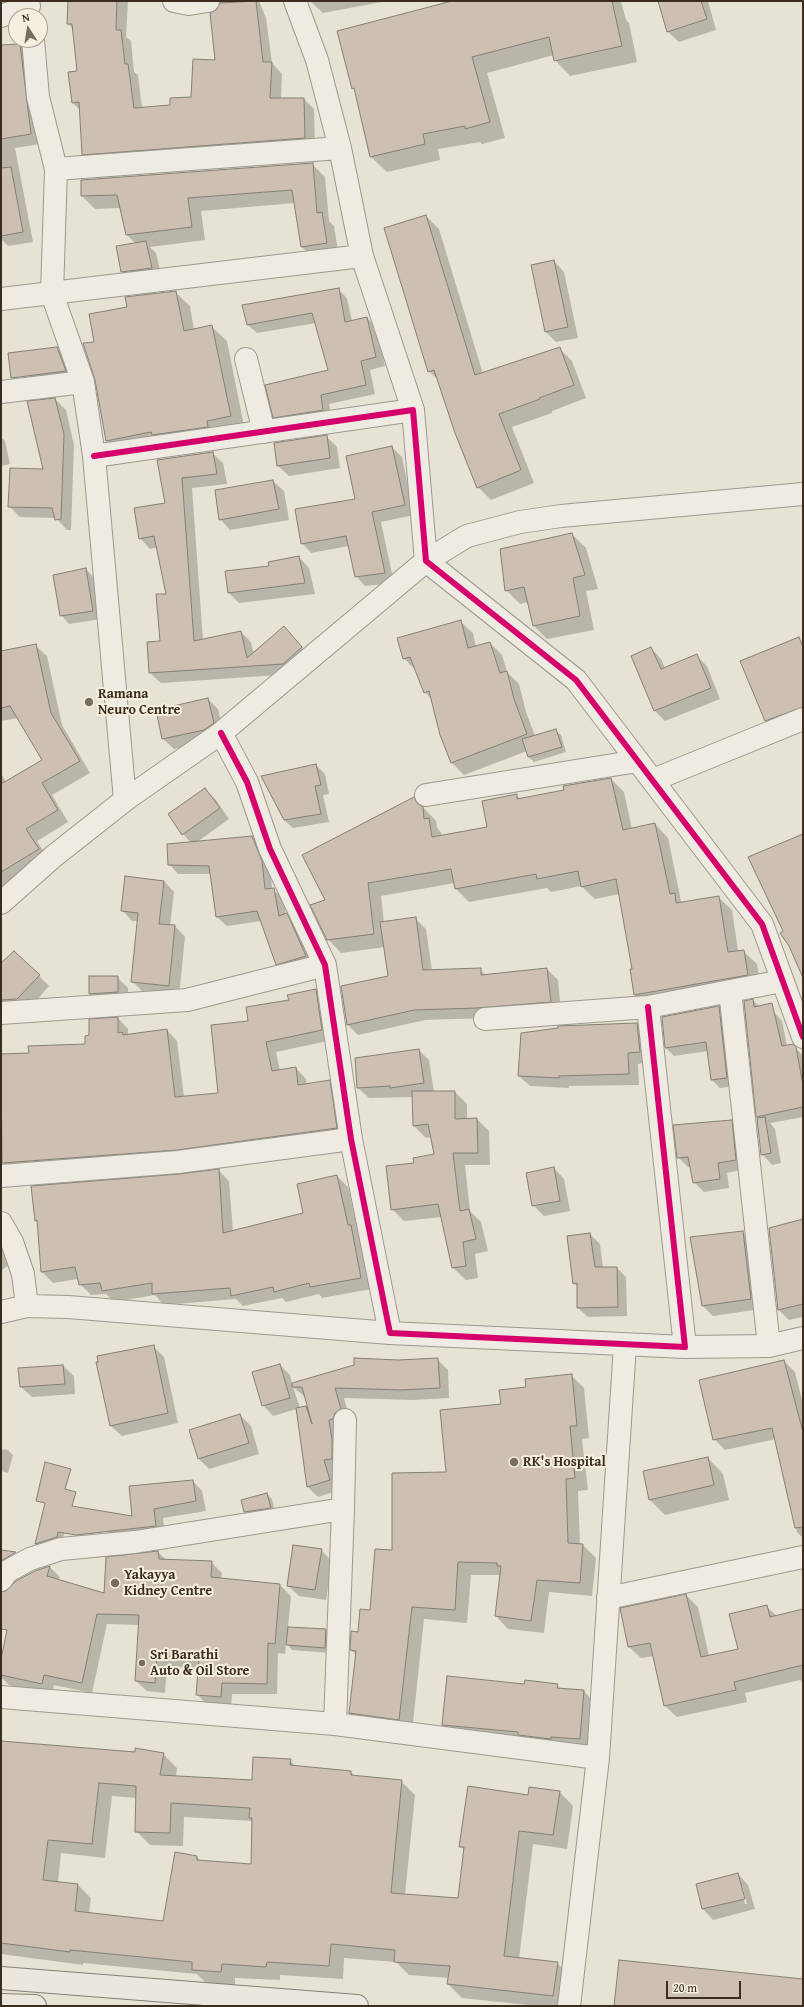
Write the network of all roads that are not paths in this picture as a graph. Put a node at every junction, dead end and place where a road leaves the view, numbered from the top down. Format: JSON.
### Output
{"nodes":[{"id":1,"x":174,"y":1,"type":"edge"},
{"id":2,"x":208,"y":1,"type":"edge"},
{"id":3,"x":295,"y":1,"type":"edge"},
{"id":4,"x":33,"y":48,"type":"edge"},
{"id":5,"x":340,"y":148,"type":"junction"},
{"id":6,"x":56,"y":169,"type":"junction"},
{"id":7,"x":362,"y":256,"type":"junction"},
{"id":8,"x":52,"y":294,"type":"junction"},
{"id":9,"x":1,"y":299,"type":"edge"},
{"id":10,"x":246,"y":359,"type":"dead end"},
{"id":11,"x":83,"y":382,"type":"junction"},
{"id":12,"x":1,"y":392,"type":"edge"},
{"id":13,"x":413,"y":410,"type":"junction"},
{"id":14,"x":264,"y":432,"type":"junction"},
{"id":15,"x":94,"y":456,"type":"junction"},
{"id":16,"x":803,"y":494,"type":"edge"},
{"id":17,"x":426,"y":562,"type":"junction"},
{"id":18,"x":803,"y":719,"type":"edge"},
{"id":19,"x":221,"y":733,"type":"junction"},
{"id":20,"x":638,"y":761,"type":"junction"},
{"id":21,"x":653,"y":780,"type":"junction"},
{"id":22,"x":426,"y":795,"type":"dead end"},
{"id":23,"x":125,"y":800,"type":"junction"},
{"id":24,"x":1,"y":903,"type":"edge"},
{"id":25,"x":325,"y":965,"type":"junction"},
{"id":26,"x":782,"y":981,"type":"junction"},
{"id":27,"x":730,"y":991,"type":"junction"},
{"id":28,"x":648,"y":1007,"type":"junction"},
{"id":29,"x":1,"y":1013,"type":"edge"},
{"id":30,"x":485,"y":1019,"type":"dead end"},
{"id":31,"x":803,"y":1037,"type":"edge"},
{"id":32,"x":351,"y":1139,"type":"junction"},
{"id":33,"x":1,"y":1176,"type":"edge"},
{"id":34,"x":1,"y":1223,"type":"edge"},
{"id":35,"x":26,"y":1306,"type":"junction"},
{"id":36,"x":1,"y":1312,"type":"edge"},
{"id":37,"x":390,"y":1333,"type":"junction"},
{"id":38,"x":803,"y":1338,"type":"edge"},
{"id":39,"x":625,"y":1345,"type":"junction"},
{"id":40,"x":769,"y":1346,"type":"junction"},
{"id":41,"x":685,"y":1347,"type":"junction"},
{"id":42,"x":345,"y":1420,"type":"dead end"},
{"id":43,"x":343,"y":1509,"type":"junction"},
{"id":44,"x":803,"y":1557,"type":"edge"},
{"id":45,"x":1,"y":1580,"type":"edge"},
{"id":46,"x":608,"y":1598,"type":"junction"},
{"id":47,"x":1,"y":1697,"type":"edge"},
{"id":48,"x":335,"y":1724,"type":"junction"},
{"id":49,"x":598,"y":1758,"type":"junction"},
{"id":50,"x":1,"y":1978,"type":"edge"},
{"id":51,"x":1,"y":2005,"type":"edge"},
{"id":52,"x":35,"y":2006,"type":"edge"},
{"id":53,"x":357,"y":2006,"type":"edge"},
{"id":54,"x":569,"y":2006,"type":"edge"}],
"edges":[{"from":1,"to":2,"type":"street"},
{"from":3,"to":5,"type":"street"},
{"from":4,"to":6,"type":"street"},
{"from":5,"to":6,"type":"street"},
{"from":5,"to":7,"type":"street"},
{"from":6,"to":8,"type":"street"},
{"from":7,"to":8,"type":"street"},
{"from":7,"to":13,"type":"street"},
{"from":8,"to":9,"type":"street"},
{"from":8,"to":11,"type":"street"},
{"from":10,"to":14,"type":"street"},
{"from":11,"to":12,"type":"street"},
{"from":11,"to":15,"type":"street"},
{"from":13,"to":14,"type":"street"},
{"from":13,"to":17,"type":"street"},
{"from":14,"to":15,"type":"street"},
{"from":15,"to":23,"type":"street"},
{"from":16,"to":17,"type":"street"},
{"from":17,"to":19,"type":"street"},
{"from":17,"to":20,"type":"street"},
{"from":18,"to":21,"type":"street"},
{"from":19,"to":23,"type":"street"},
{"from":19,"to":25,"type":"street"},
{"from":20,"to":21,"type":"street"},
{"from":20,"to":22,"type":"street"},
{"from":21,"to":26,"type":"street"},
{"from":23,"to":24,"type":"street"},
{"from":25,"to":29,"type":"street"},
{"from":25,"to":32,"type":"street"},
{"from":26,"to":27,"type":"street"},
{"from":26,"to":31,"type":"street"},
{"from":27,"to":28,"type":"street"},
{"from":27,"to":40,"type":"street"},
{"from":28,"to":30,"type":"street"},
{"from":28,"to":41,"type":"street"},
{"from":32,"to":33,"type":"street"},
{"from":32,"to":37,"type":"street"},
{"from":34,"to":35,"type":"street"},
{"from":35,"to":36,"type":"street"},
{"from":35,"to":37,"type":"street"},
{"from":37,"to":39,"type":"street"},
{"from":38,"to":40,"type":"street"},
{"from":39,"to":41,"type":"street"},
{"from":39,"to":46,"type":"street"},
{"from":40,"to":41,"type":"street"},
{"from":42,"to":43,"type":"street"},
{"from":43,"to":45,"type":"street"},
{"from":43,"to":48,"type":"street"},
{"from":44,"to":46,"type":"street"},
{"from":46,"to":49,"type":"street"},
{"from":47,"to":48,"type":"street"},
{"from":48,"to":49,"type":"street"},
{"from":49,"to":54,"type":"street"},
{"from":50,"to":53,"type":"highway"},
{"from":51,"to":52,"type":"highway"}]}
